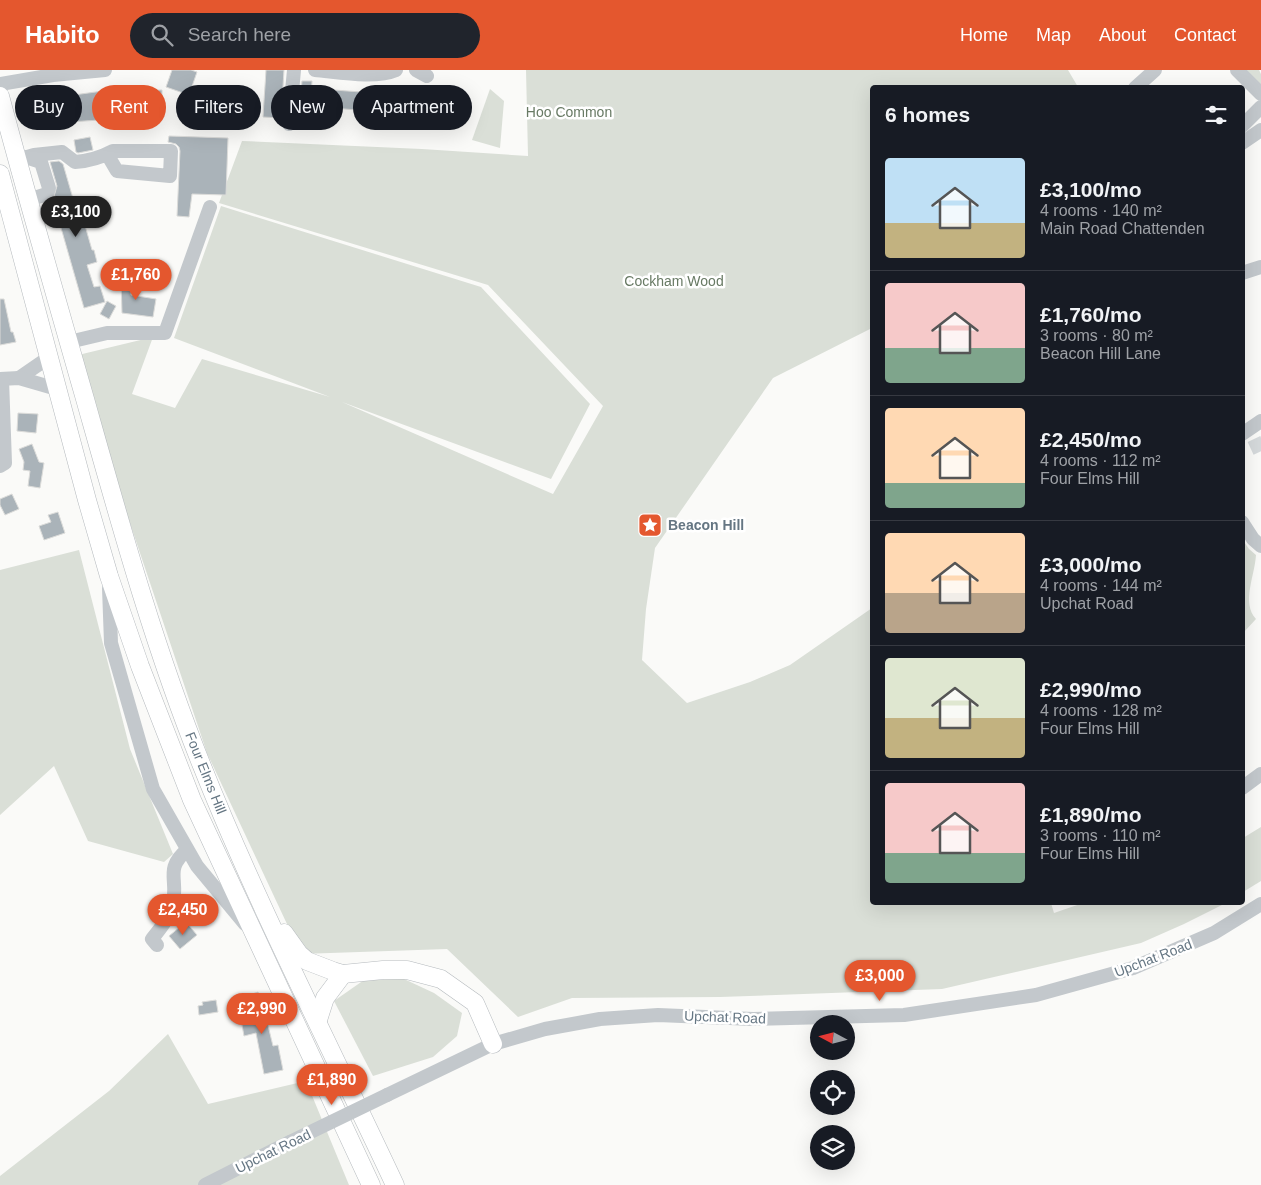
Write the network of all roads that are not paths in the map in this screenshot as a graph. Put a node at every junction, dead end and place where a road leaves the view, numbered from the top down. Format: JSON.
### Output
{"nodes":[{"id":1,"x":105,"y":70,"type":"edge"},
{"id":2,"x":294,"y":70,"type":"edge"},
{"id":3,"x":315,"y":70,"type":"edge"},
{"id":4,"x":396,"y":70,"type":"edge"},
{"id":5,"x":1155,"y":70,"type":"edge"},
{"id":6,"x":1237,"y":70,"type":"edge"},
{"id":7,"x":0,"y":84,"type":"edge"},
{"id":8,"x":293,"y":85,"type":"edge"},
{"id":9,"x":1138,"y":85,"type":"edge"},
{"id":10,"x":1261,"y":94,"type":"edge"},
{"id":11,"x":0,"y":96,"type":"edge"},
{"id":12,"x":1261,"y":107,"type":"edge"},
{"id":13,"x":1245,"y":123,"type":"edge"},
{"id":14,"x":1261,"y":130,"type":"edge"},
{"id":15,"x":1245,"y":141,"type":"edge"},
{"id":16,"x":107,"y":154,"type":"dead end"},
{"id":17,"x":21,"y":158,"type":"junction"},
{"id":18,"x":0,"y":174,"type":"edge"},
{"id":19,"x":210,"y":207,"type":"dead end"},
{"id":20,"x":1261,"y":267,"type":"edge"},
{"id":21,"x":1245,"y":271,"type":"edge"},
{"id":22,"x":69,"y":342,"type":"junction"},
{"id":23,"x":48,"y":358,"type":"junction"},
{"id":24,"x":19,"y":378,"type":"junction"},
{"id":25,"x":1,"y":379,"type":"edge"},
{"id":26,"x":57,"y":389,"type":"junction"},
{"id":27,"x":1261,"y":421,"type":"edge"},
{"id":28,"x":1248,"y":434,"type":"edge"},
{"id":29,"x":0,"y":466,"type":"edge"},
{"id":30,"x":1245,"y":526,"type":"edge"},
{"id":31,"x":1261,"y":546,"type":"edge"},
{"id":32,"x":109,"y":576,"type":"junction"},
{"id":33,"x":1261,"y":774,"type":"edge"},
{"id":34,"x":1245,"y":786,"type":"edge"},
{"id":35,"x":187,"y":850,"type":"junction"},
{"id":36,"x":260,"y":898,"type":"junction"},
{"id":37,"x":1261,"y":904,"type":"edge"},
{"id":38,"x":253,"y":934,"type":"junction"},
{"id":39,"x":157,"y":945,"type":"dead end"},
{"id":40,"x":344,"y":974,"type":"junction"},
{"id":41,"x":318,"y":1020,"type":"junction"},
{"id":42,"x":493,"y":1044,"type":"junction"},
{"id":43,"x":205,"y":1185,"type":"edge"},
{"id":44,"x":371,"y":1185,"type":"edge"},
{"id":45,"x":395,"y":1185,"type":"edge"}],
"edges":[{"from":1,"to":7,"type":"street"},
{"from":2,"to":8,"type":"street"},
{"from":3,"to":4,"type":"street"},
{"from":5,"to":9,"type":"street"},
{"from":6,"to":10,"type":"street"},
{"from":11,"to":17,"type":"main road","name":"Four Elms Hill"},
{"from":12,"to":13,"type":"street"},
{"from":14,"to":15,"type":"street"},
{"from":16,"to":17,"type":"street"},
{"from":17,"to":22,"type":"main road","name":"Four Elms Hill"},
{"from":18,"to":23,"type":"main road","name":"Four Elms Hill"},
{"from":19,"to":22,"type":"street"},
{"from":20,"to":21,"type":"street"},
{"from":22,"to":36,"type":"main road","name":"Four Elms Hill"},
{"from":23,"to":24,"type":"street"},
{"from":23,"to":26,"type":"main road","name":"Four Elms Hill"},
{"from":24,"to":25,"type":"street"},
{"from":24,"to":26,"type":"street"},
{"from":25,"to":29,"type":"street"},
{"from":26,"to":32,"type":"main road","name":"Four Elms Hill"},
{"from":27,"to":28,"type":"street"},
{"from":30,"to":31,"type":"street"},
{"from":32,"to":35,"type":"street"},
{"from":32,"to":38,"type":"main road","name":"Four Elms Hill"},
{"from":33,"to":34,"type":"street"},
{"from":35,"to":38,"type":"street"},
{"from":35,"to":39,"type":"street"},
{"from":36,"to":40,"type":"main road"},
{"from":36,"to":41,"type":"main road","name":"Four Elms Hill"},
{"from":37,"to":42,"type":"street","name":"Upchat Road"},
{"from":38,"to":44,"type":"main road","name":"Four Elms Hill"},
{"from":40,"to":41,"type":"main road"},
{"from":40,"to":42,"type":"main road"},
{"from":41,"to":45,"type":"main road","name":"Four Elms Hill"},
{"from":42,"to":43,"type":"street","name":"Upchat Road","bridge":true}]}
